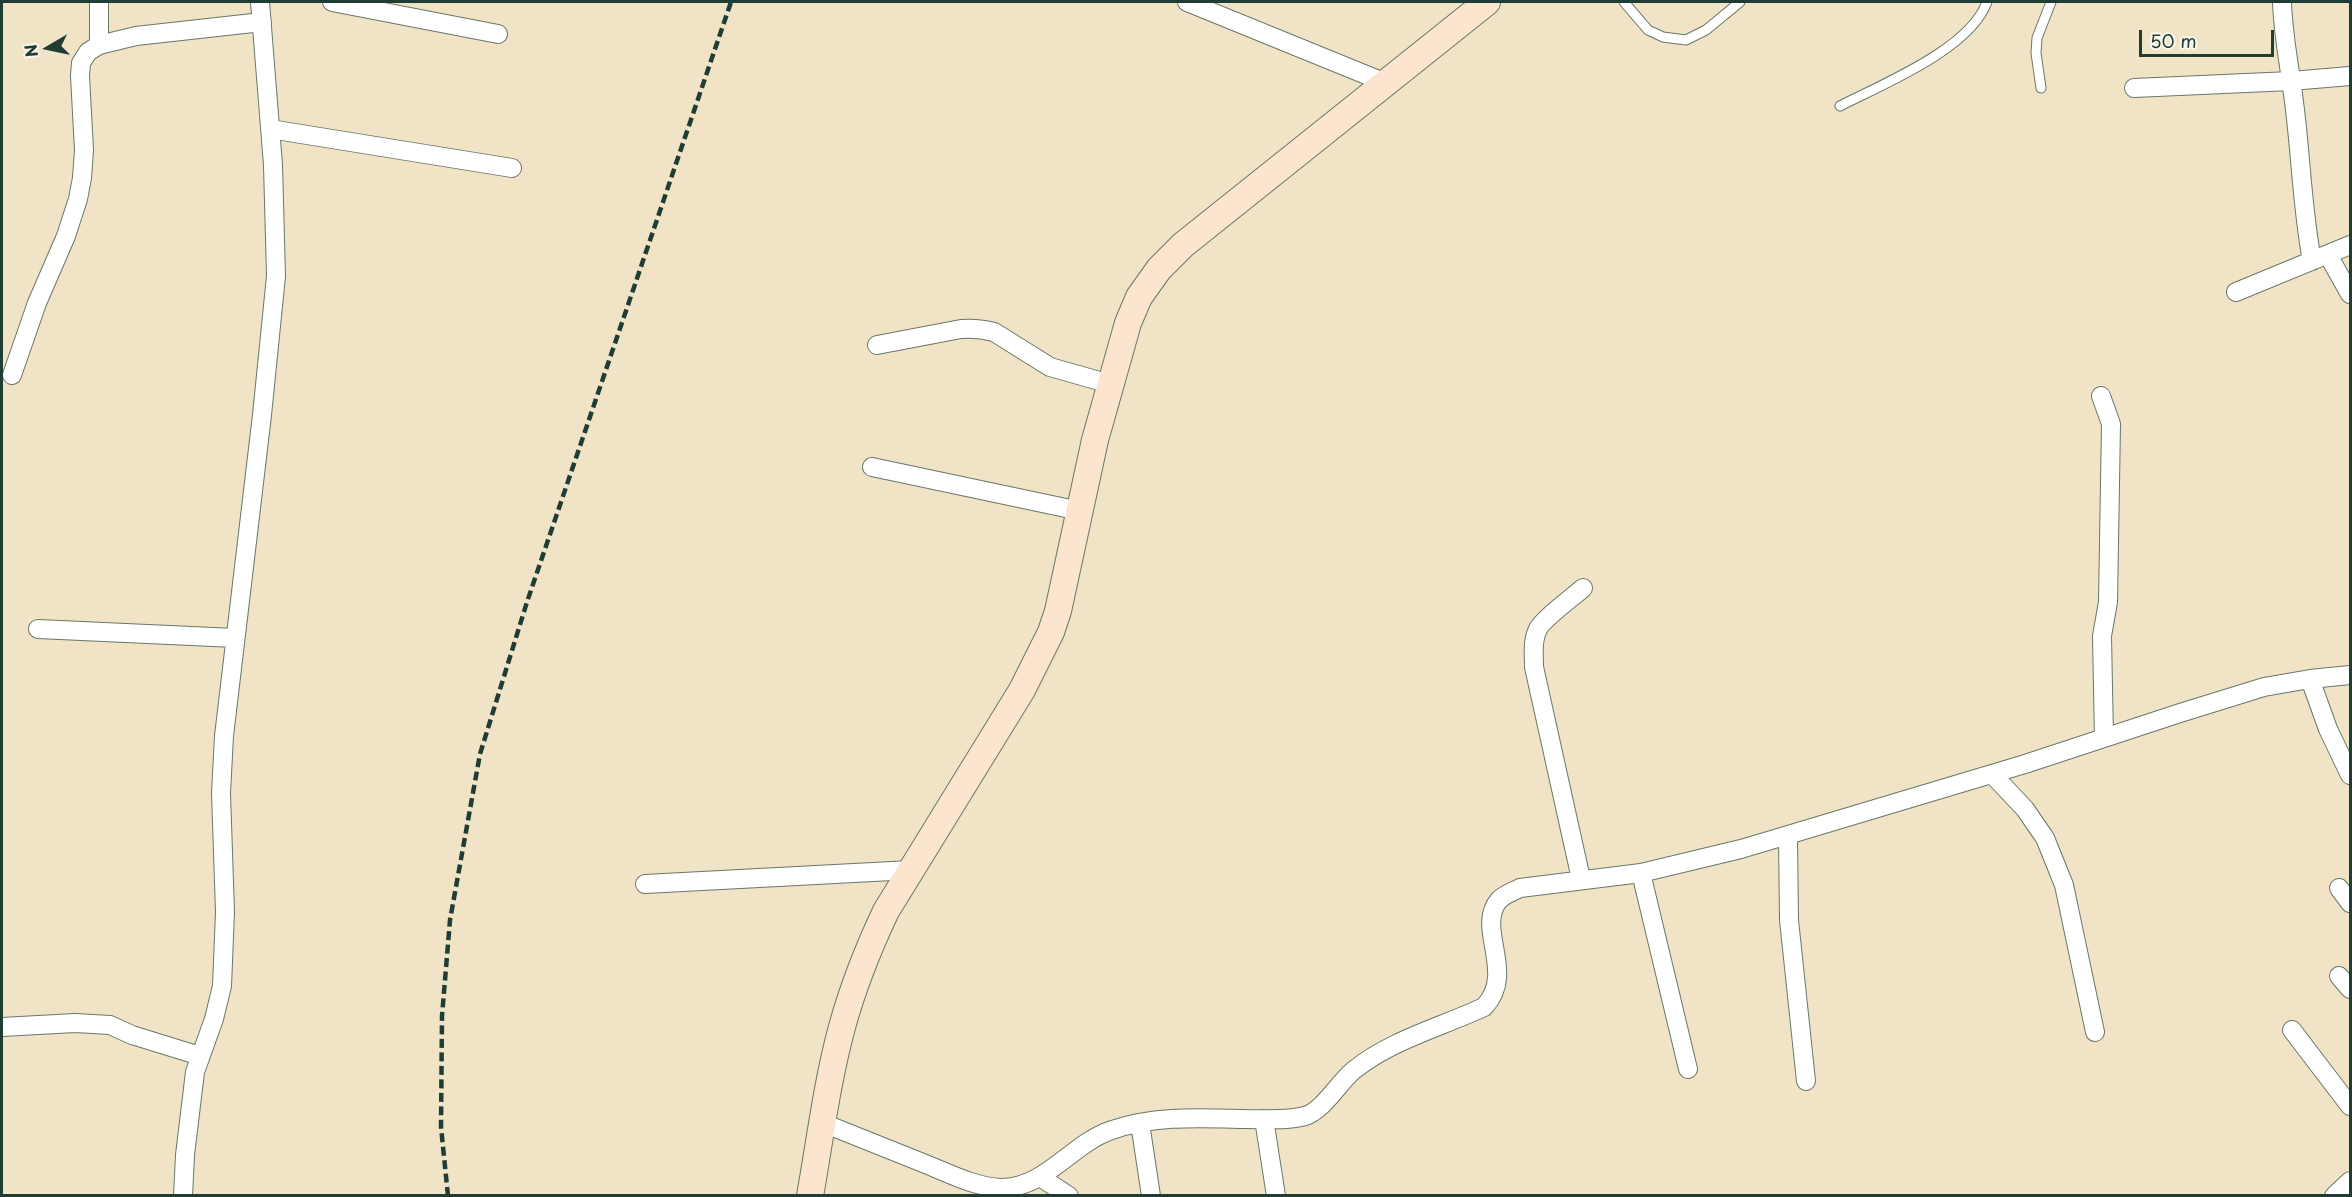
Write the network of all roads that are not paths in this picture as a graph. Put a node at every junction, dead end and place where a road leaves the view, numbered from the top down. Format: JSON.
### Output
{"nodes":[{"id":1,"x":99,"y":2,"type":"edge"},
{"id":2,"x":260,"y":2,"type":"edge"},
{"id":3,"x":332,"y":2,"type":"edge"},
{"id":4,"x":1187,"y":2,"type":"edge"},
{"id":5,"x":1487,"y":2,"type":"edge"},
{"id":6,"x":1624,"y":2,"type":"edge"},
{"id":7,"x":1740,"y":2,"type":"edge"},
{"id":8,"x":1987,"y":2,"type":"edge"},
{"id":9,"x":2050,"y":2,"type":"edge"},
{"id":10,"x":2282,"y":2,"type":"edge"},
{"id":11,"x":262,"y":22,"type":"junction"},
{"id":12,"x":498,"y":34,"type":"dead end"},
{"id":13,"x":99,"y":45,"type":"junction"},
{"id":14,"x":2350,"y":76,"type":"edge"},
{"id":15,"x":2291,"y":81,"type":"junction"},
{"id":16,"x":1386,"y":82,"type":"junction"},
{"id":17,"x":2041,"y":88,"type":"dead end"},
{"id":18,"x":2134,"y":88,"type":"dead end"},
{"id":19,"x":1840,"y":106,"type":"dead end"},
{"id":20,"x":270,"y":129,"type":"junction"},
{"id":21,"x":512,"y":168,"type":"dead end"},
{"id":22,"x":2350,"y":245,"type":"edge"},
{"id":23,"x":2320,"y":258,"type":"junction"},
{"id":24,"x":2236,"y":292,"type":"dead end"},
{"id":25,"x":2350,"y":294,"type":"edge"},
{"id":26,"x":877,"y":345,"type":"dead end"},
{"id":27,"x":12,"y":375,"type":"dead end"},
{"id":28,"x":1110,"y":384,"type":"junction"},
{"id":29,"x":2101,"y":396,"type":"dead end"},
{"id":30,"x":872,"y":467,"type":"dead end"},
{"id":31,"x":1080,"y":511,"type":"junction"},
{"id":32,"x":1583,"y":588,"type":"dead end"},
{"id":33,"x":38,"y":628,"type":"dead end"},
{"id":34,"x":235,"y":638,"type":"junction"},
{"id":35,"x":2350,"y":675,"type":"edge"},
{"id":36,"x":2310,"y":679,"type":"junction"},
{"id":37,"x":2104,"y":738,"type":"junction"},
{"id":38,"x":1992,"y":774,"type":"junction"},
{"id":39,"x":2350,"y":775,"type":"edge"},
{"id":40,"x":1788,"y":836,"type":"junction"},
{"id":41,"x":911,"y":870,"type":"junction"},
{"id":42,"x":1641,"y":873,"type":"junction"},
{"id":43,"x":1581,"y":879,"type":"junction"},
{"id":44,"x":645,"y":884,"type":"dead end"},
{"id":45,"x":2339,"y":888,"type":"dead end"},
{"id":46,"x":2350,"y":903,"type":"edge"},
{"id":47,"x":2,"y":1027,"type":"edge"},
{"id":48,"x":2292,"y":1029,"type":"dead end"},
{"id":49,"x":2095,"y":1032,"type":"dead end"},
{"id":50,"x":197,"y":1064,"type":"junction"},
{"id":51,"x":1688,"y":1069,"type":"dead end"},
{"id":52,"x":1806,"y":1081,"type":"dead end"},
{"id":53,"x":2350,"y":1106,"type":"edge"},
{"id":54,"x":1264,"y":1119,"type":"junction"},
{"id":55,"x":823,"y":1123,"type":"junction"},
{"id":56,"x":1140,"y":1123,"type":"junction"},
{"id":57,"x":1040,"y":1177,"type":"junction"},
{"id":58,"x":2350,"y":1181,"type":"edge"},
{"id":59,"x":183,"y":1196,"type":"edge"},
{"id":60,"x":810,"y":1196,"type":"edge"},
{"id":61,"x":1069,"y":1196,"type":"edge"},
{"id":62,"x":1151,"y":1196,"type":"edge"},
{"id":63,"x":1276,"y":1196,"type":"edge"},
{"id":64,"x":2334,"y":1196,"type":"edge"}],
"edges":[{"from":1,"to":13,"type":"street"},
{"from":2,"to":11,"type":"street"},
{"from":3,"to":12,"type":"street"},
{"from":4,"to":16,"type":"street"},
{"from":5,"to":16,"type":"street"},
{"from":6,"to":7,"type":"lane"},
{"from":8,"to":19,"type":"lane"},
{"from":9,"to":17,"type":"lane"},
{"from":10,"to":15,"type":"street"},
{"from":11,"to":13,"type":"street"},
{"from":11,"to":20,"type":"street"},
{"from":13,"to":27,"type":"street"},
{"from":14,"to":15,"type":"street"},
{"from":15,"to":18,"type":"street"},
{"from":15,"to":23,"type":"street"},
{"from":16,"to":28,"type":"street"},
{"from":20,"to":21,"type":"street"},
{"from":20,"to":34,"type":"street"},
{"from":22,"to":23,"type":"street"},
{"from":23,"to":24,"type":"street"},
{"from":23,"to":25,"type":"street"},
{"from":26,"to":28,"type":"street"},
{"from":28,"to":31,"type":"street"},
{"from":29,"to":37,"type":"street"},
{"from":30,"to":31,"type":"street"},
{"from":31,"to":41,"type":"street"},
{"from":32,"to":43,"type":"street"},
{"from":33,"to":34,"type":"street"},
{"from":34,"to":50,"type":"street"},
{"from":35,"to":36,"type":"street"},
{"from":36,"to":37,"type":"street"},
{"from":36,"to":39,"type":"street"},
{"from":37,"to":38,"type":"street"},
{"from":38,"to":40,"type":"street"},
{"from":38,"to":49,"type":"street"},
{"from":40,"to":42,"type":"street"},
{"from":40,"to":52,"type":"street"},
{"from":41,"to":44,"type":"street"},
{"from":41,"to":55,"type":"street"},
{"from":42,"to":43,"type":"street"},
{"from":42,"to":51,"type":"street"},
{"from":43,"to":54,"type":"street"},
{"from":45,"to":46,"type":"street"},
{"from":47,"to":50,"type":"street"},
{"from":48,"to":53,"type":"street"},
{"from":50,"to":59,"type":"street"},
{"from":54,"to":56,"type":"street"},
{"from":54,"to":63,"type":"street"},
{"from":55,"to":57,"type":"street"},
{"from":55,"to":60,"type":"street"},
{"from":56,"to":57,"type":"street"},
{"from":56,"to":62,"type":"street"},
{"from":57,"to":61,"type":"street"},
{"from":58,"to":64,"type":"street"}]}
